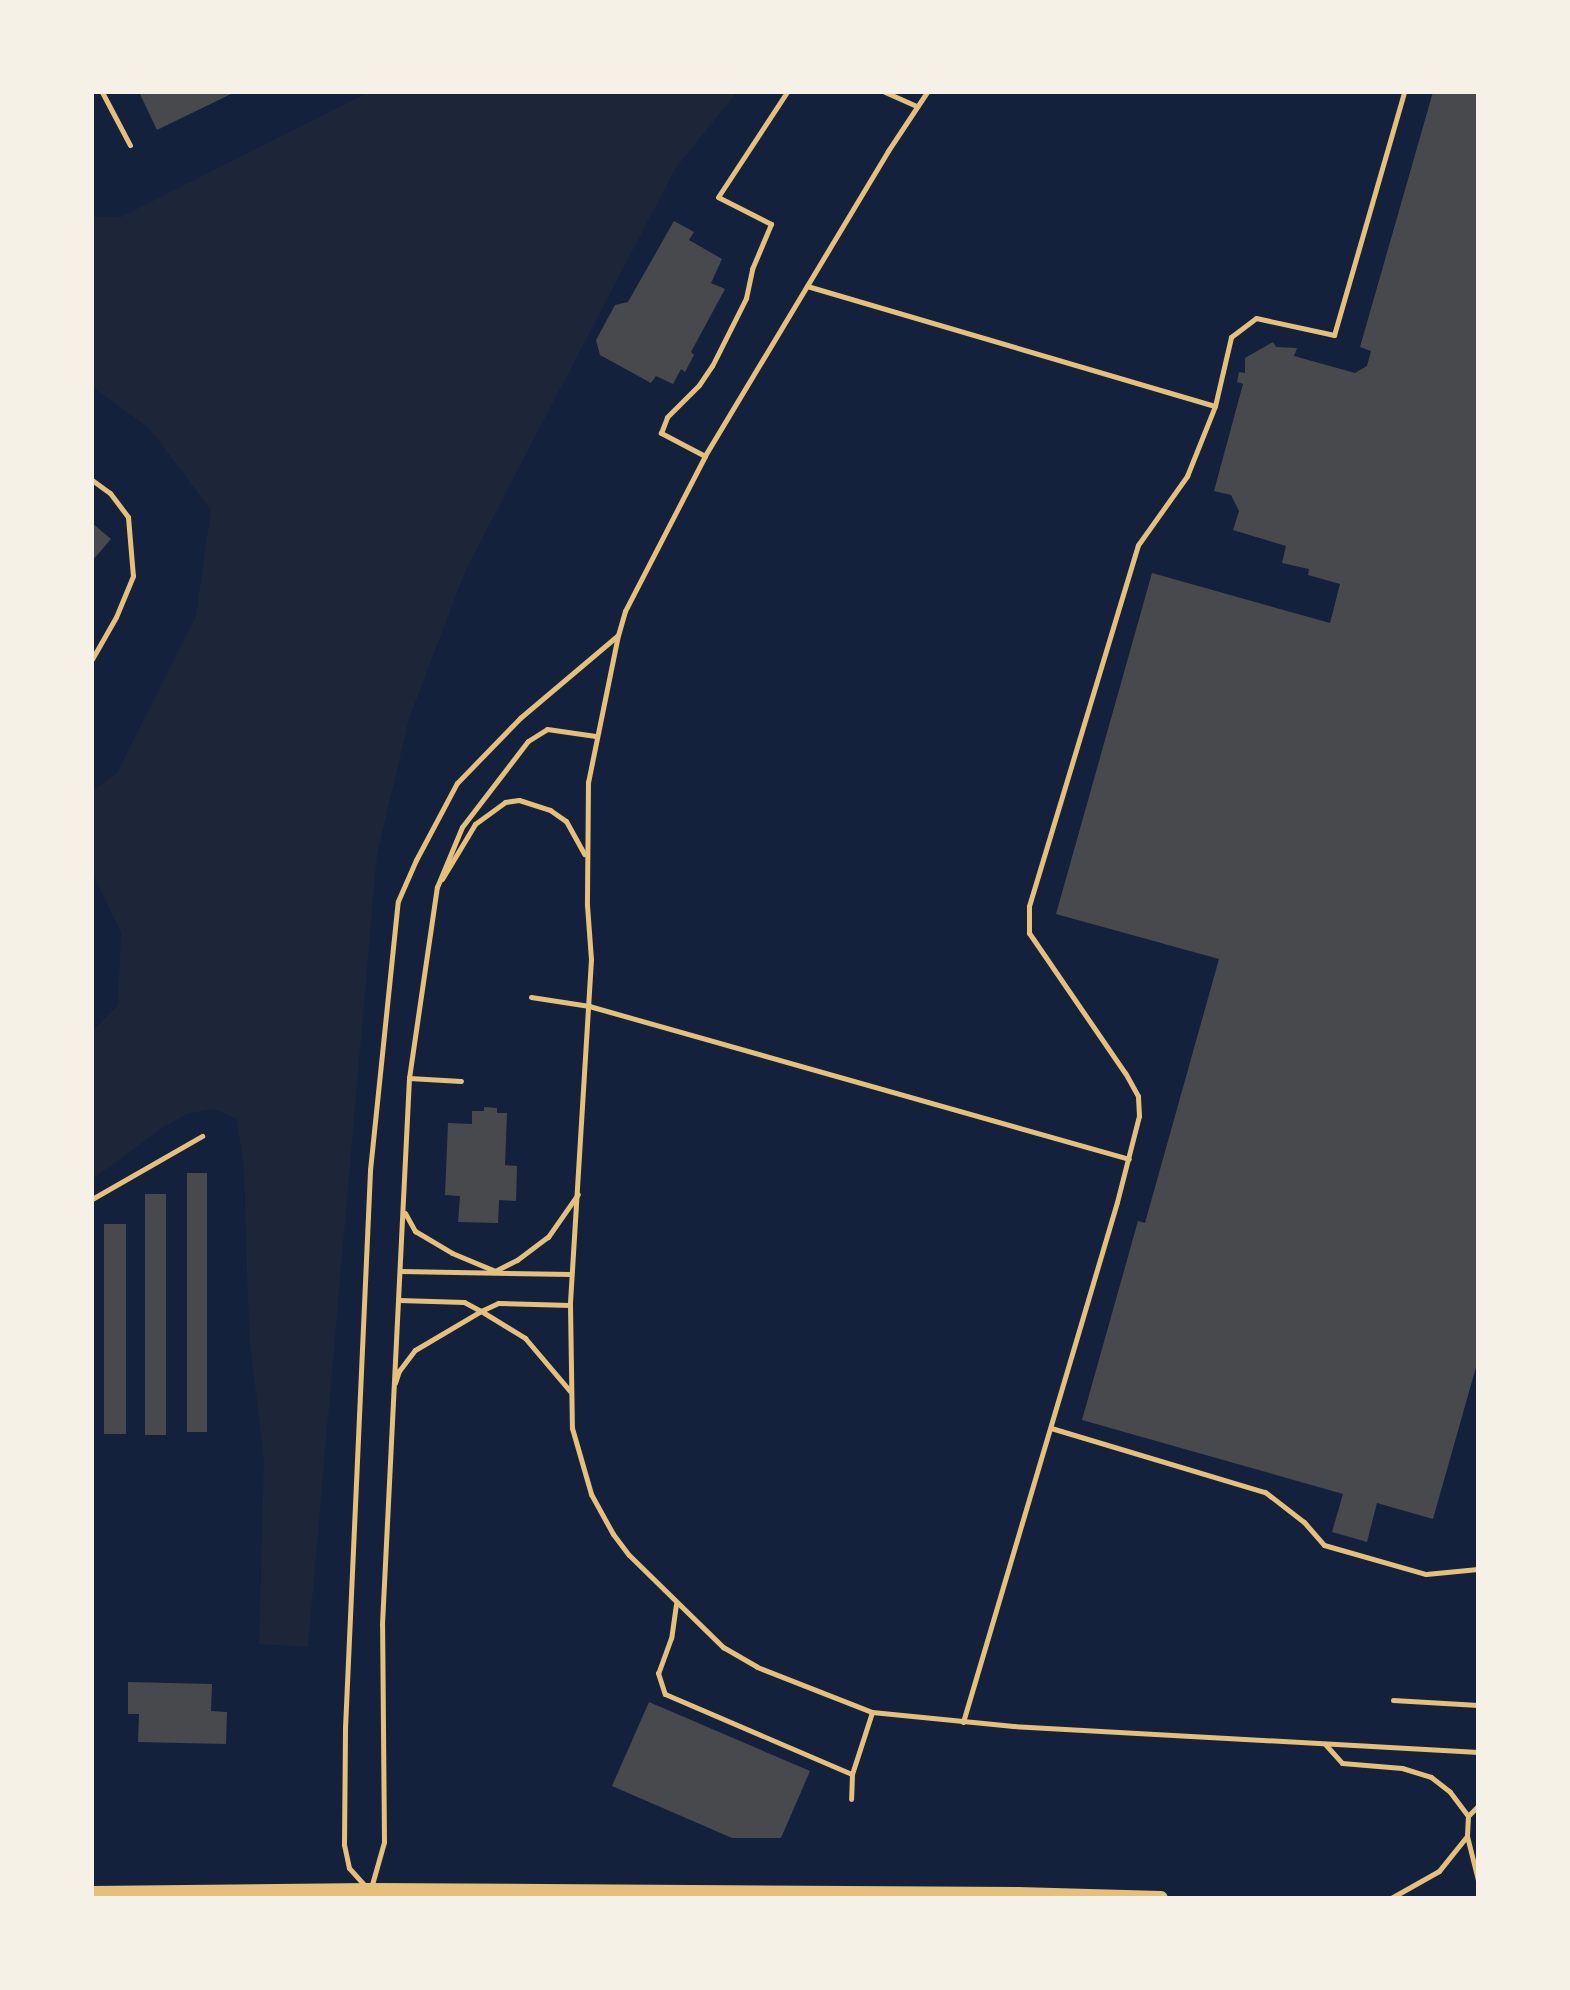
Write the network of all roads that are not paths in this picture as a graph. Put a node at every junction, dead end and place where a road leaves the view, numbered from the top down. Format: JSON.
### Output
{"nodes":[{"id":1,"x":102,"y":92,"type":"edge"},
{"id":2,"x":787,"y":92,"type":"edge"},
{"id":3,"x":885,"y":92,"type":"edge"},
{"id":4,"x":927,"y":92,"type":"edge"},
{"id":5,"x":1404,"y":92,"type":"edge"},
{"id":6,"x":917,"y":106,"type":"junction"},
{"id":7,"x":130,"y":145,"type":"dead end"},
{"id":8,"x":807,"y":286,"type":"junction"},
{"id":9,"x":1215,"y":406,"type":"junction"},
{"id":10,"x":705,"y":456,"type":"junction"},
{"id":11,"x":92,"y":480,"type":"edge"},
{"id":12,"x":618,"y":635,"type":"junction"},
{"id":13,"x":92,"y":659,"type":"edge"},
{"id":14,"x":595,"y":736,"type":"junction"},
{"id":15,"x":586,"y":858,"type":"junction"},
{"id":16,"x":437,"y":887,"type":"junction"},
{"id":17,"x":531,"y":997,"type":"dead end"},
{"id":18,"x":589,"y":1006,"type":"junction"},
{"id":19,"x":409,"y":1078,"type":"junction"},
{"id":20,"x":461,"y":1081,"type":"dead end"},
{"id":21,"x":202,"y":1136,"type":"dead end"},
{"id":22,"x":1129,"y":1159,"type":"junction"},
{"id":23,"x":404,"y":1188,"type":"junction"},
{"id":24,"x":579,"y":1194,"type":"junction"},
{"id":25,"x":92,"y":1199,"type":"edge"},
{"id":26,"x":400,"y":1271,"type":"junction"},
{"id":27,"x":495,"y":1271,"type":"junction"},
{"id":28,"x":571,"y":1274,"type":"junction"},
{"id":29,"x":398,"y":1300,"type":"junction"},
{"id":30,"x":570,"y":1305,"type":"junction"},
{"id":31,"x":481,"y":1311,"type":"junction"},
{"id":32,"x":572,"y":1394,"type":"junction"},
{"id":33,"x":392,"y":1396,"type":"junction"},
{"id":34,"x":1051,"y":1428,"type":"junction"},
{"id":35,"x":1478,"y":1569,"type":"edge"},
{"id":36,"x":676,"y":1603,"type":"junction"},
{"id":37,"x":1393,"y":1700,"type":"dead end"},
{"id":38,"x":1478,"y":1705,"type":"edge"},
{"id":39,"x":872,"y":1712,"type":"junction"},
{"id":40,"x":963,"y":1722,"type":"junction"},
{"id":41,"x":1324,"y":1743,"type":"junction"},
{"id":42,"x":1478,"y":1752,"type":"edge"},
{"id":43,"x":852,"y":1774,"type":"junction"},
{"id":44,"x":851,"y":1799,"type":"dead end"},
{"id":45,"x":1478,"y":1806,"type":"edge"},
{"id":46,"x":1468,"y":1816,"type":"junction"},
{"id":47,"x":1467,"y":1836,"type":"junction"},
{"id":48,"x":1478,"y":1880,"type":"edge"},
{"id":49,"x":92,"y":1893,"type":"edge"},
{"id":50,"x":370,"y":1894,"type":"edge"},
{"id":51,"x":505,"y":1895,"type":"edge"},
{"id":52,"x":738,"y":1895,"type":"edge"},
{"id":53,"x":1018,"y":1896,"type":"edge"},
{"id":54,"x":1161,"y":1898,"type":"edge"},
{"id":55,"x":1391,"y":1898,"type":"edge"}],
"edges":[{"from":1,"to":7,"type":"lane"},
{"from":2,"to":10,"type":"lane"},
{"from":3,"to":6,"type":"lane"},
{"from":4,"to":6,"type":"lane"},
{"from":5,"to":9,"type":"lane"},
{"from":6,"to":8,"type":"lane"},
{"from":8,"to":9,"type":"lane"},
{"from":8,"to":10,"type":"lane"},
{"from":9,"to":22,"type":"lane"},
{"from":10,"to":12,"type":"lane"},
{"from":11,"to":13,"type":"lane"},
{"from":12,"to":14,"type":"lane"},
{"from":12,"to":50,"type":"lane"},
{"from":14,"to":15,"type":"lane"},
{"from":14,"to":16,"type":"lane"},
{"from":15,"to":16,"type":"lane"},
{"from":15,"to":18,"type":"lane"},
{"from":16,"to":19,"type":"lane"},
{"from":17,"to":18,"type":"lane"},
{"from":18,"to":22,"type":"lane"},
{"from":18,"to":24,"type":"lane"},
{"from":19,"to":20,"type":"lane"},
{"from":19,"to":23,"type":"lane"},
{"from":21,"to":25,"type":"lane"},
{"from":22,"to":34,"type":"lane"},
{"from":23,"to":26,"type":"lane"},
{"from":23,"to":27,"type":"lane"},
{"from":24,"to":27,"type":"lane"},
{"from":24,"to":28,"type":"lane"},
{"from":26,"to":27,"type":"lane"},
{"from":26,"to":29,"type":"lane"},
{"from":27,"to":28,"type":"lane"},
{"from":28,"to":30,"type":"lane"},
{"from":29,"to":31,"type":"lane"},
{"from":29,"to":33,"type":"lane"},
{"from":30,"to":31,"type":"lane"},
{"from":30,"to":32,"type":"lane"},
{"from":31,"to":32,"type":"lane"},
{"from":31,"to":33,"type":"lane"},
{"from":32,"to":36,"type":"lane"},
{"from":33,"to":50,"type":"lane"},
{"from":34,"to":35,"type":"lane"},
{"from":34,"to":40,"type":"lane"},
{"from":36,"to":39,"type":"lane"},
{"from":36,"to":43,"type":"lane"},
{"from":37,"to":38,"type":"lane"},
{"from":39,"to":40,"type":"lane"},
{"from":39,"to":43,"type":"lane"},
{"from":40,"to":41,"type":"lane"},
{"from":41,"to":42,"type":"lane"},
{"from":41,"to":46,"type":"lane"},
{"from":43,"to":44,"type":"lane"},
{"from":45,"to":46,"type":"lane"},
{"from":46,"to":47,"type":"lane"},
{"from":47,"to":48,"type":"lane"},
{"from":47,"to":55,"type":"lane"},
{"from":49,"to":50,"type":"main road"},
{"from":50,"to":51,"type":"main road"},
{"from":51,"to":52,"type":"main road"},
{"from":52,"to":53,"type":"main road"},
{"from":53,"to":54,"type":"main road"}]}
